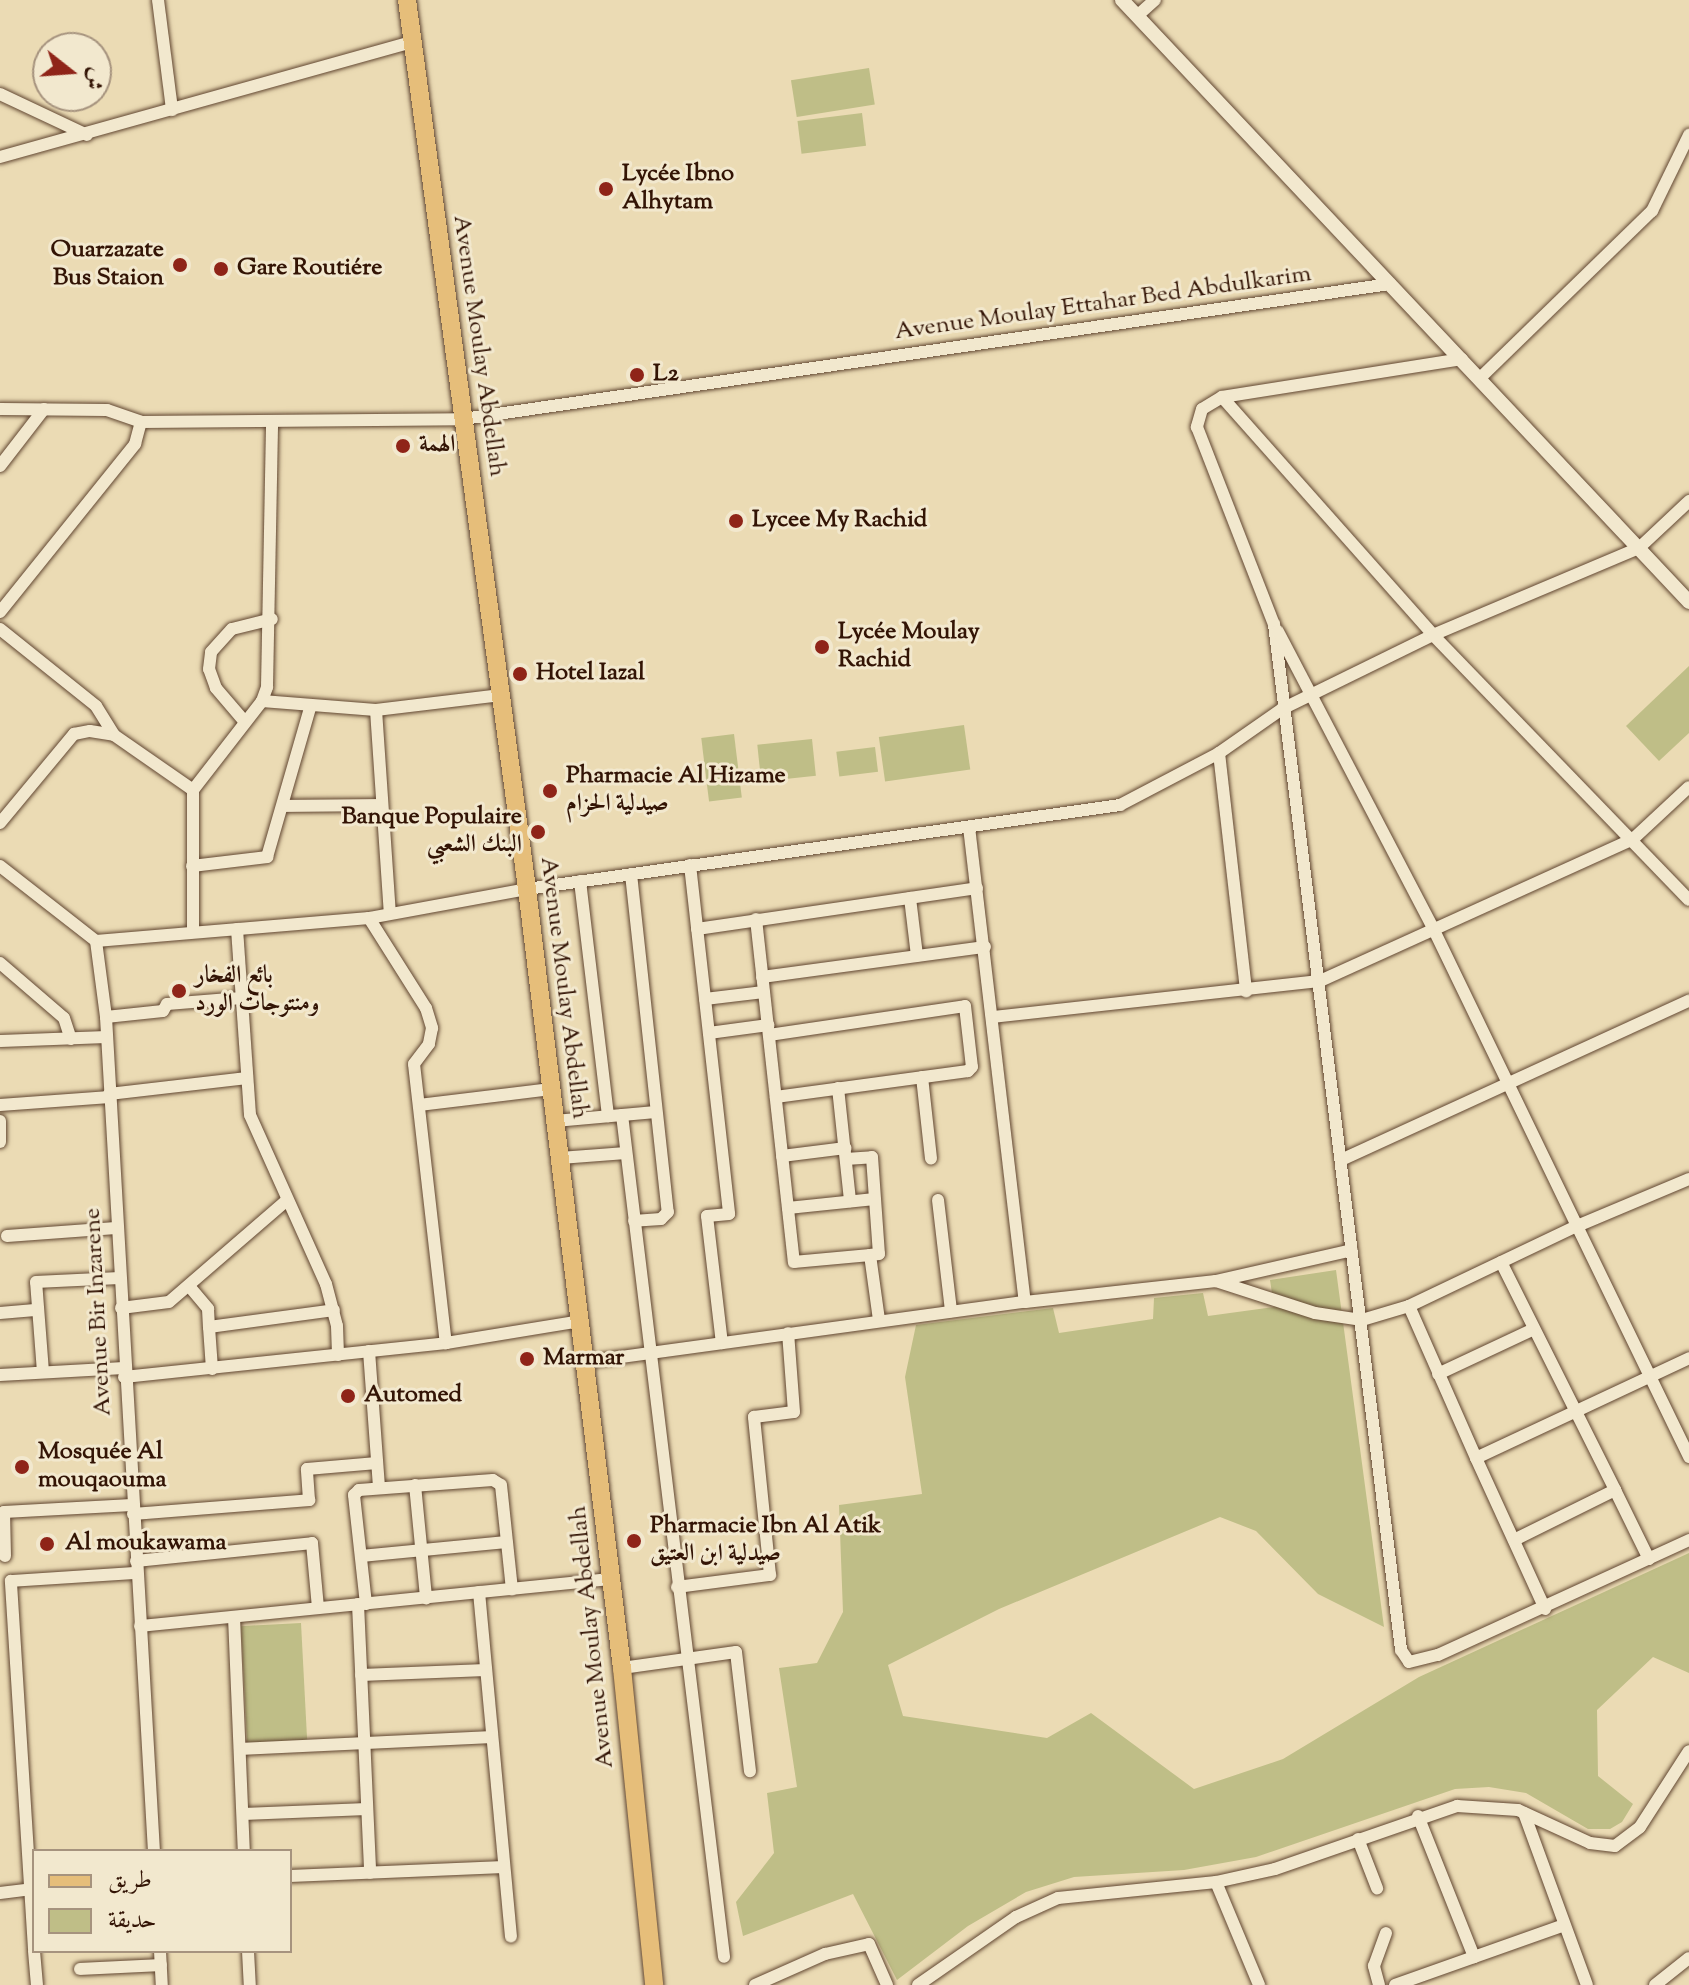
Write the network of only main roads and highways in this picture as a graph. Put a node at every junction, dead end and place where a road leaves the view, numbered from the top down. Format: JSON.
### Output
{"nodes":[{"id":1,"x":407,"y":0,"type":"edge"},
{"id":2,"x":654,"y":1985,"type":"edge"}],
"edges":[{"from":1,"to":2,"type":"main road","name":"Avenue Moulay Abdellah"}]}
